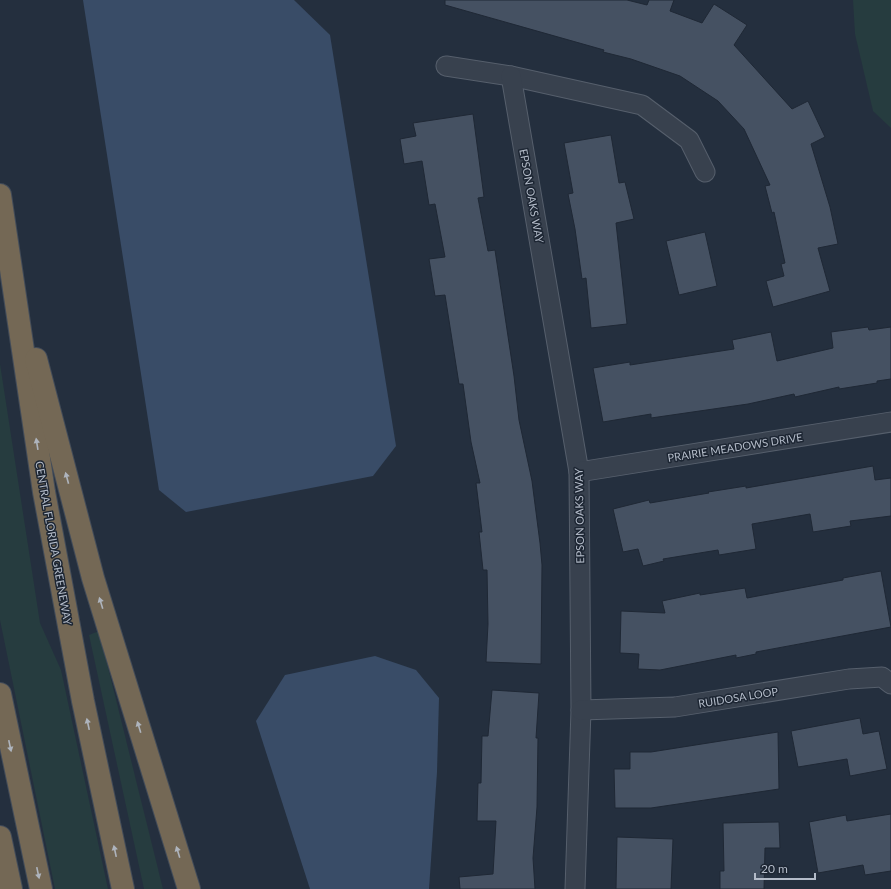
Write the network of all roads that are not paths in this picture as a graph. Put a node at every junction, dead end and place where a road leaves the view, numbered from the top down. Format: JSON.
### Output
{"nodes":[{"id":1,"x":446,"y":66,"type":"dead end"},
{"id":2,"x":511,"y":76,"type":"junction"},
{"id":3,"x":705,"y":172,"type":"dead end"},
{"id":4,"x":0,"y":195,"type":"edge"},
{"id":5,"x":8,"y":248,"type":"junction"},
{"id":6,"x":891,"y":422,"type":"edge"},
{"id":7,"x":579,"y":472,"type":"junction"},
{"id":8,"x":891,"y":684,"type":"edge"},
{"id":9,"x":0,"y":694,"type":"edge"},
{"id":10,"x":581,"y":710,"type":"junction"},
{"id":11,"x":0,"y":837,"type":"edge"},
{"id":12,"x":11,"y":889,"type":"edge"},
{"id":13,"x":41,"y":889,"type":"edge"},
{"id":14,"x":123,"y":889,"type":"edge"},
{"id":15,"x":189,"y":889,"type":"edge"},
{"id":16,"x":575,"y":889,"type":"edge"}],
"edges":[{"from":1,"to":2,"type":"street"},
{"from":2,"to":3,"type":"street"},
{"from":2,"to":7,"type":"street","name":"EPSON OAKS WAY"},
{"from":4,"to":5,"type":"highway","name":"CENTRAL FLORIDA GREENEWAY"},
{"from":14,"to":5,"type":"highway","name":"CENTRAL FLORIDA GREENEWAY","one_way":true},
{"from":15,"to":5,"type":"highway","one_way":true},
{"from":6,"to":7,"type":"street","name":"PRAIRIE MEADOWS DRIVE"},
{"from":7,"to":10,"type":"street","name":"EPSON OAKS WAY"},
{"from":8,"to":10,"type":"street","name":"RUIDOSA LOOP"},
{"from":9,"to":13,"type":"highway","one_way":true},
{"from":10,"to":16,"type":"street","name":"EPSON OAKS WAY"},
{"from":11,"to":12,"type":"highway"}]}
